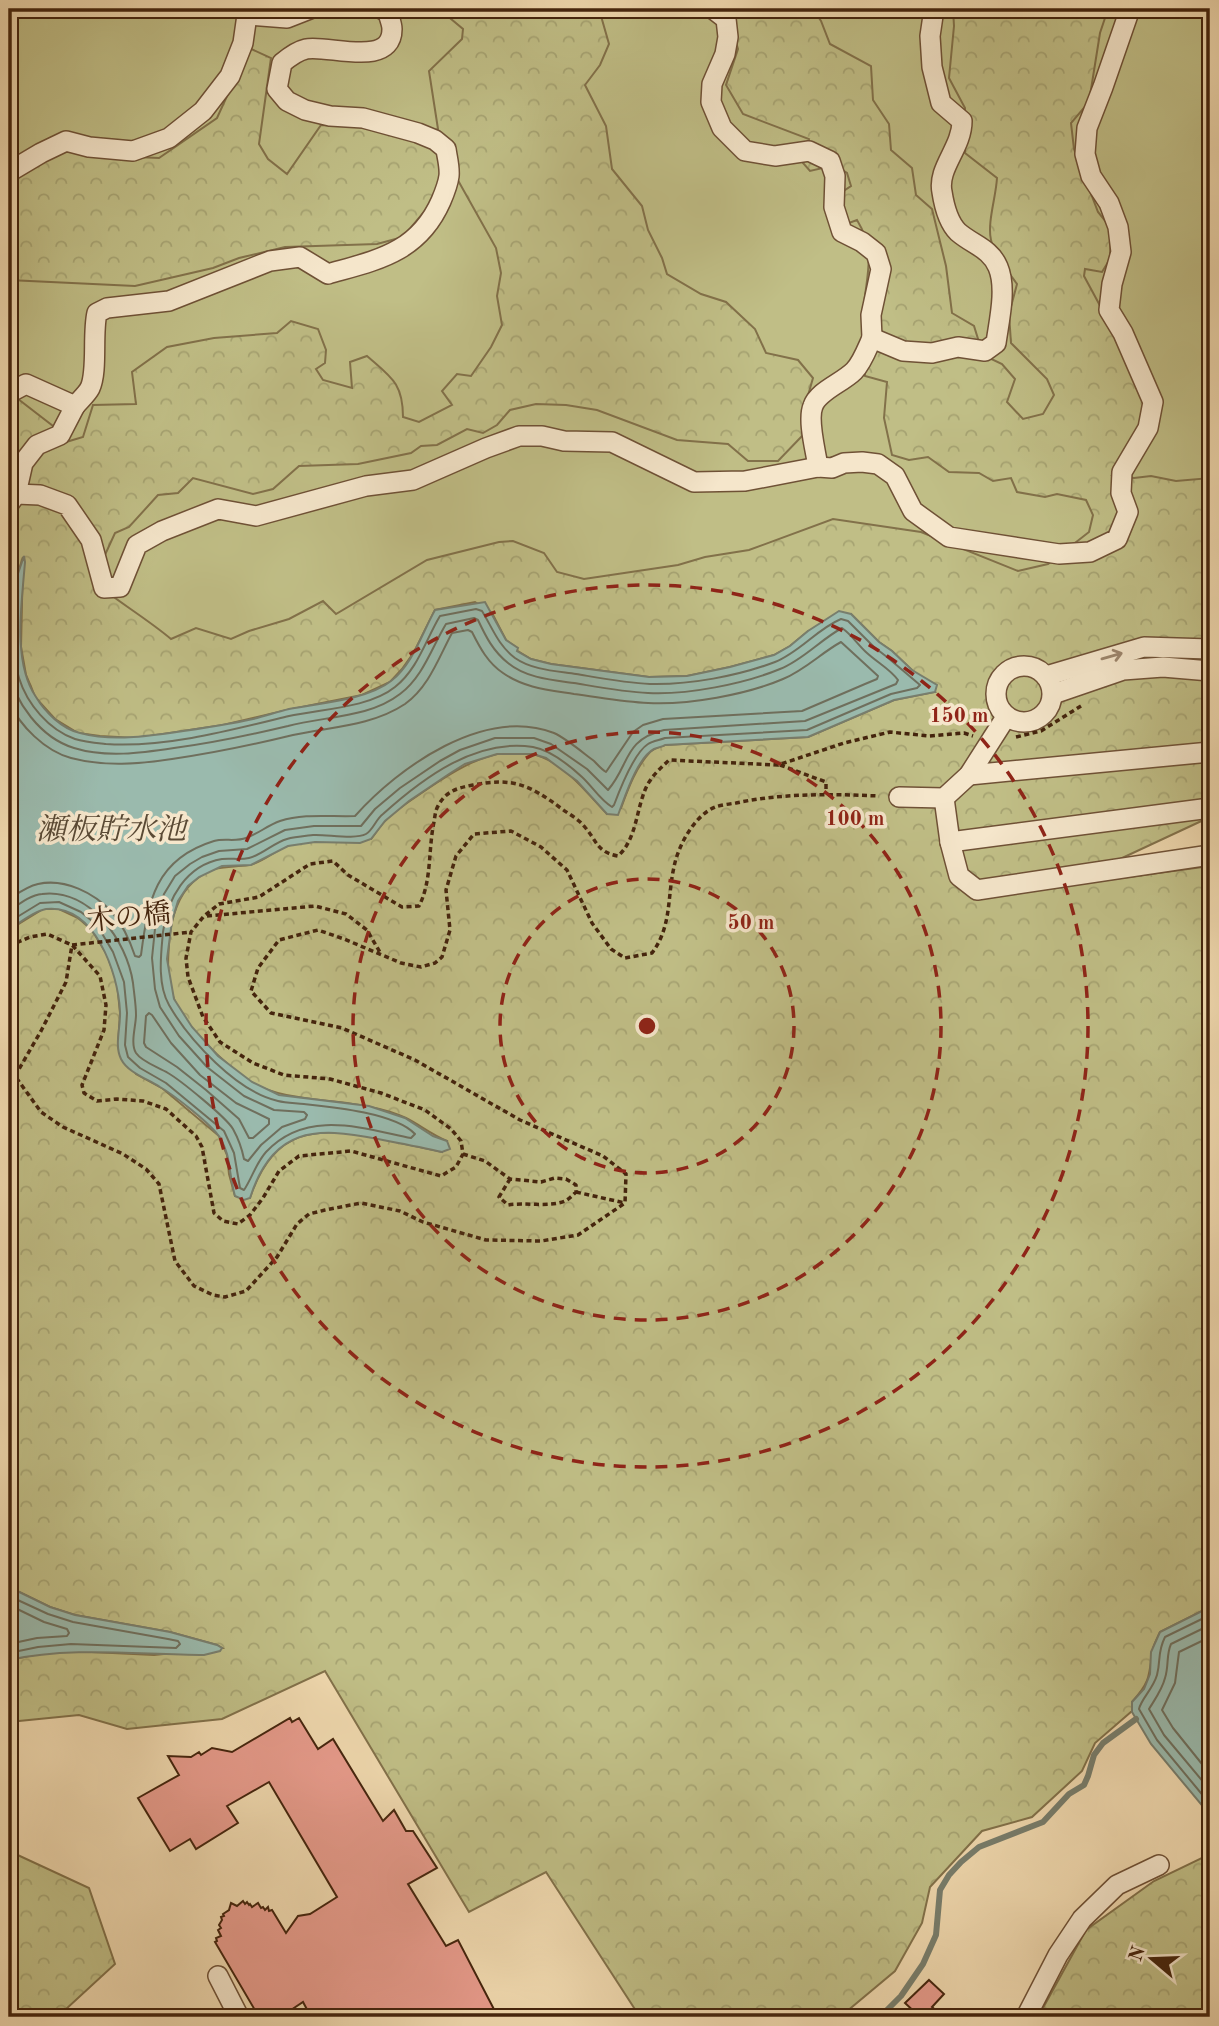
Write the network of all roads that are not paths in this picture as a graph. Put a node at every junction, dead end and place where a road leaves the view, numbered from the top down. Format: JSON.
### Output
{"nodes":[{"id":1,"x":310,"y":9,"type":"edge"},
{"id":2,"x":382,"y":9,"type":"edge"},
{"id":3,"x":713,"y":9,"type":"edge"},
{"id":4,"x":934,"y":9,"type":"edge"},
{"id":5,"x":1130,"y":9,"type":"edge"},
{"id":6,"x":246,"y":12,"type":"edge"},
{"id":7,"x":9,"y":172,"type":"edge"},
{"id":8,"x":873,"y":338,"type":"junction"},
{"id":9,"x":9,"y":393,"type":"edge"},
{"id":10,"x":75,"y":406,"type":"junction"},
{"id":11,"x":818,"y":467,"type":"junction"},
{"id":12,"x":13,"y":499,"type":"edge"},
{"id":13,"x":1210,"y":649,"type":"edge"},
{"id":14,"x":1210,"y":671,"type":"edge"},
{"id":15,"x":1049,"y":685,"type":"junction"},
{"id":16,"x":1006,"y":717,"type":"junction"},
{"id":17,"x":1210,"y":752,"type":"edge"},
{"id":18,"x":969,"y":775,"type":"junction"},
{"id":19,"x":899,"y":797,"type":"road end"},
{"id":20,"x":944,"y":798,"type":"junction"},
{"id":21,"x":1210,"y":808,"type":"edge"},
{"id":22,"x":950,"y":842,"type":"junction"},
{"id":23,"x":1210,"y":855,"type":"edge"},
{"id":24,"x":1159,"y":1865,"type":"dead end"},
{"id":25,"x":218,"y":1976,"type":"dead end"},
{"id":26,"x":239,"y":2017,"type":"edge"},
{"id":27,"x":1026,"y":2017,"type":"edge"}],
"edges":[{"from":1,"to":6,"type":"street"},
{"from":2,"to":10,"type":"street"},
{"from":3,"to":8,"type":"street"},
{"from":4,"to":8,"type":"street"},
{"from":5,"to":11,"type":"street"},
{"from":6,"to":7,"type":"street"},
{"from":8,"to":11,"type":"street"},
{"from":9,"to":10,"type":"street"},
{"from":10,"to":12,"type":"street"},
{"from":11,"to":12,"type":"street"},
{"from":15,"to":13,"type":"street","one_way":true},
{"from":14,"to":15,"type":"street"},
{"from":15,"to":16,"type":"street"},
{"from":15,"to":16,"type":"street"},
{"from":16,"to":18,"type":"street"},
{"from":17,"to":18,"type":"street"},
{"from":18,"to":20,"type":"street"},
{"from":19,"to":20,"type":"street"},
{"from":20,"to":22,"type":"street"},
{"from":21,"to":22,"type":"street"},
{"from":22,"to":23,"type":"street"},
{"from":24,"to":27,"type":"street"},
{"from":25,"to":26,"type":"street"}]}
